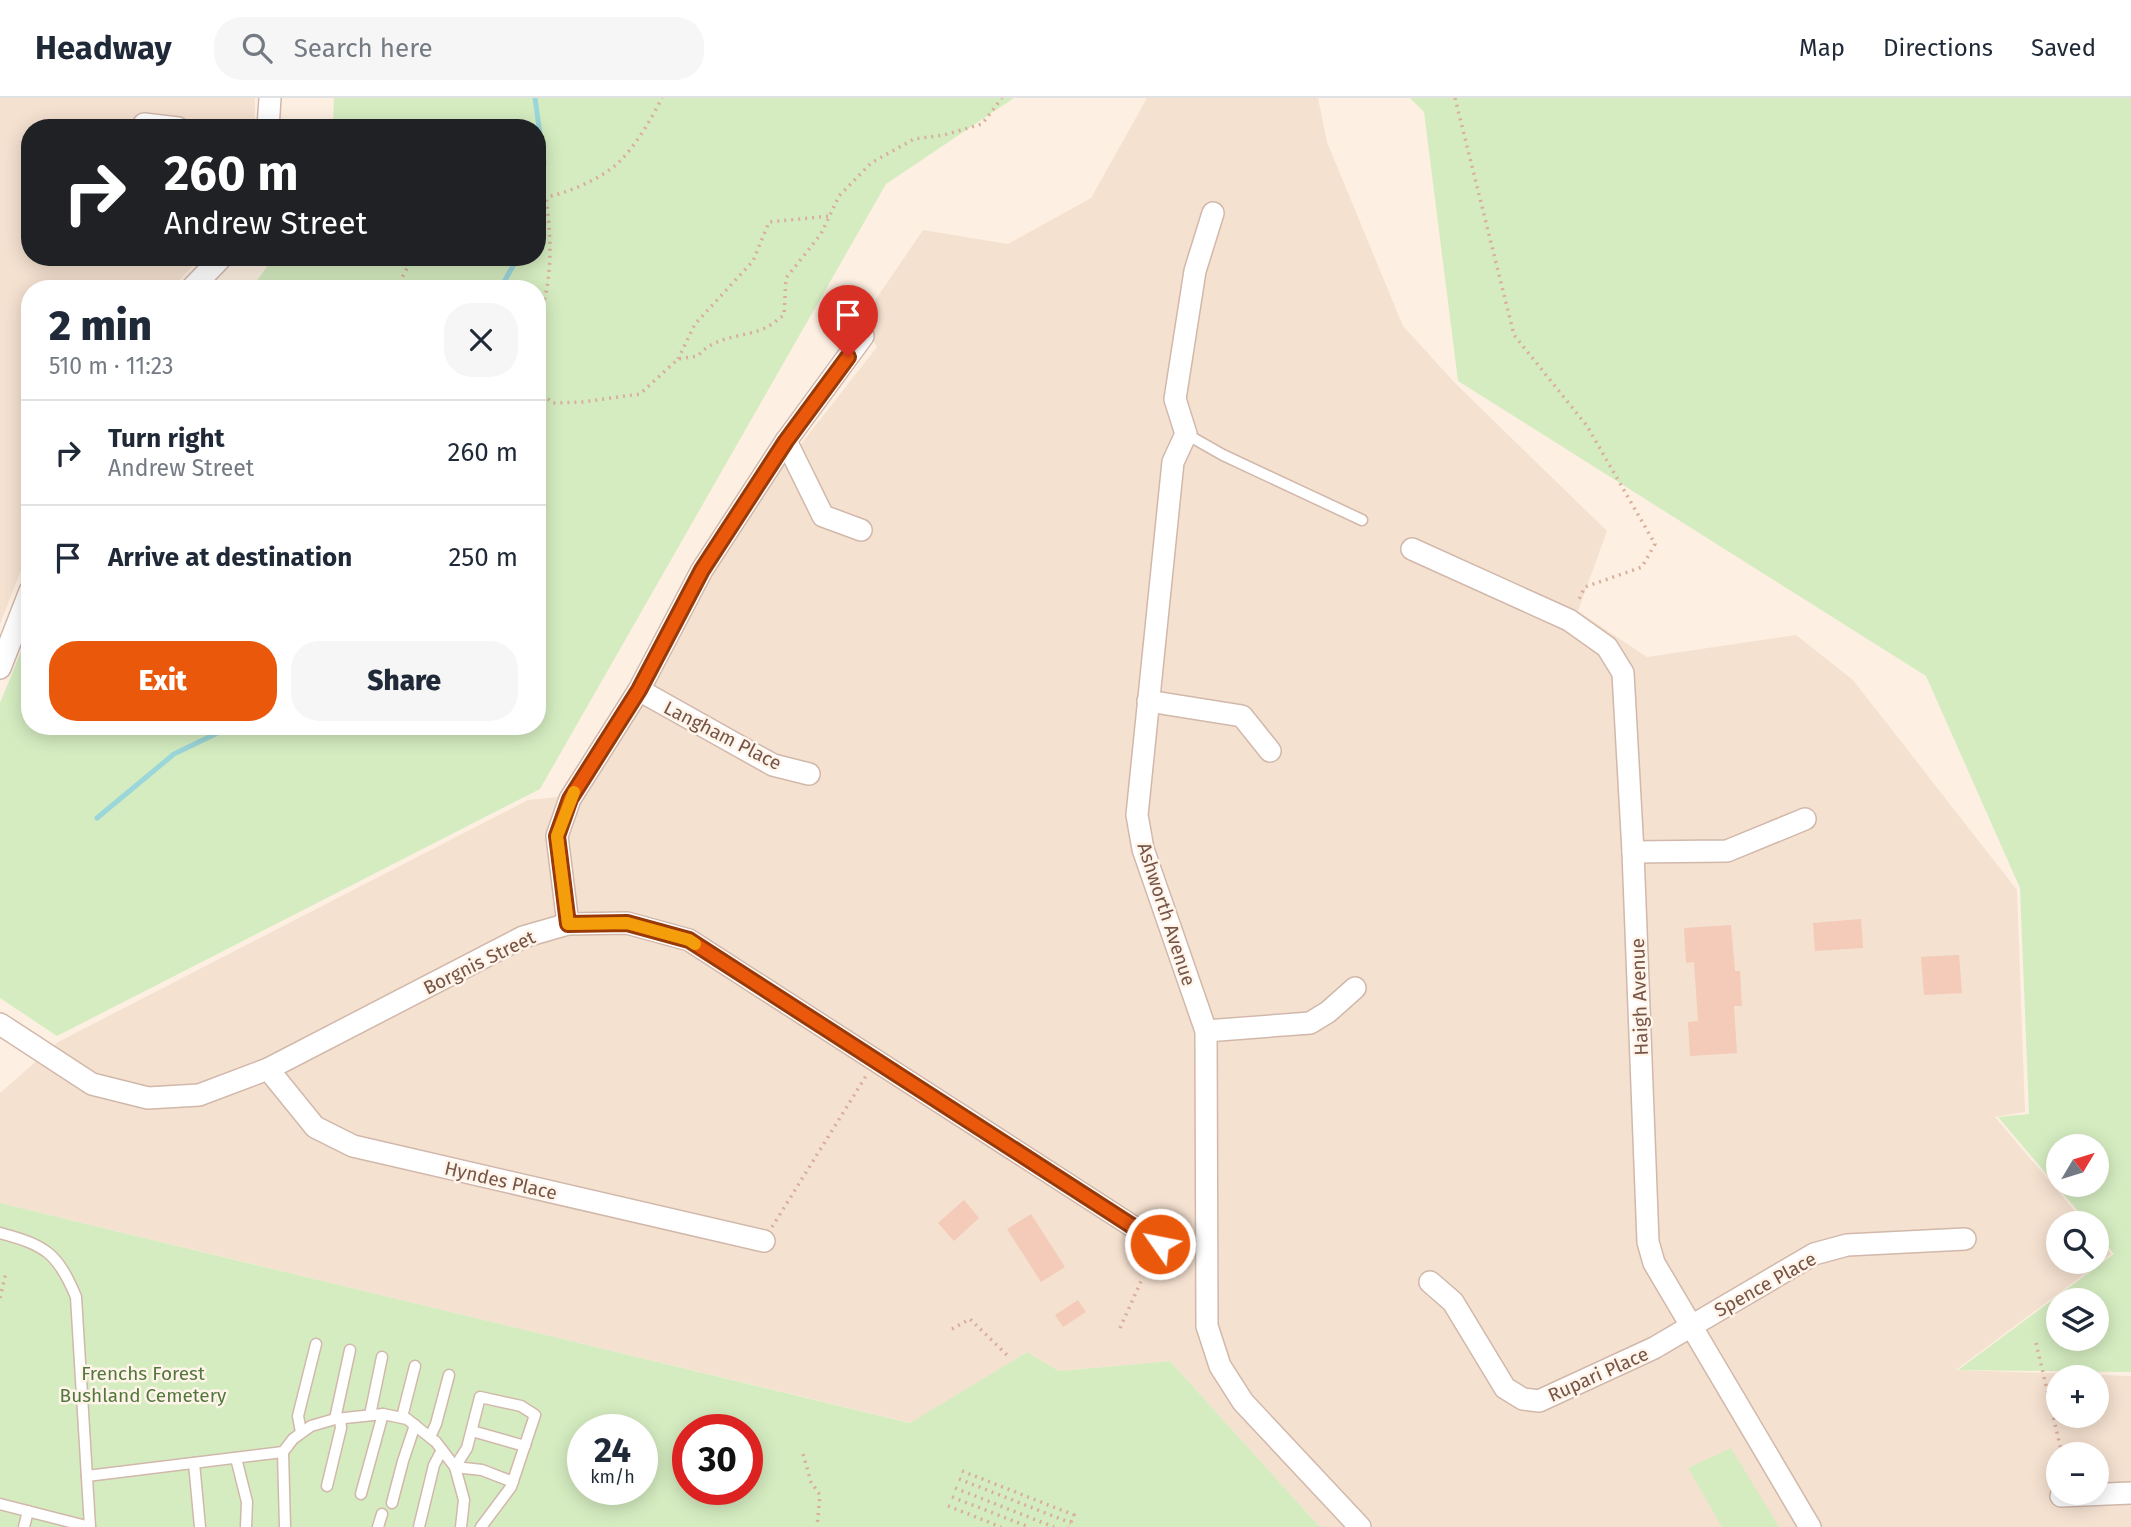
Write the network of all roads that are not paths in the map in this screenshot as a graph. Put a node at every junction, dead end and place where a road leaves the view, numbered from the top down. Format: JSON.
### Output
{"nodes":[{"id":1,"x":270,"y":98,"type":"edge"},
{"id":2,"x":269,"y":119,"type":"edge"},
{"id":3,"x":1213,"y":213,"type":"dead end"},
{"id":4,"x":213,"y":266,"type":"edge"},
{"id":5,"x":200,"y":280,"type":"edge"},
{"id":6,"x":863,"y":336,"type":"dead end"},
{"id":7,"x":1186,"y":434,"type":"junction"},
{"id":8,"x":786,"y":441,"type":"junction"},
{"id":9,"x":1362,"y":520,"type":"dead end"},
{"id":10,"x":861,"y":530,"type":"dead end"},
{"id":11,"x":1412,"y":549,"type":"dead end"},
{"id":12,"x":21,"y":610,"type":"edge"},
{"id":13,"x":4,"y":645,"type":"edge"},
{"id":14,"x":0,"y":668,"type":"edge"},
{"id":15,"x":639,"y":690,"type":"junction"},
{"id":16,"x":1148,"y":701,"type":"junction"},
{"id":17,"x":1270,"y":751,"type":"dead end"},
{"id":18,"x":809,"y":774,"type":"dead end"},
{"id":19,"x":1805,"y":818,"type":"dead end"},
{"id":20,"x":1633,"y":852,"type":"junction"},
{"id":21,"x":568,"y":924,"type":"junction"},
{"id":22,"x":1354,"y":988,"type":"dead end"},
{"id":23,"x":0,"y":1024,"type":"edge"},
{"id":24,"x":1206,"y":1031,"type":"junction"},
{"id":25,"x":268,"y":1069,"type":"junction"},
{"id":26,"x":0,"y":1233,"type":"edge"},
{"id":27,"x":1965,"y":1239,"type":"dead end"},
{"id":28,"x":764,"y":1241,"type":"road end"},
{"id":29,"x":1160,"y":1244,"type":"road end"},
{"id":30,"x":1430,"y":1282,"type":"dead end"},
{"id":31,"x":1692,"y":1325,"type":"junction"},
{"id":32,"x":316,"y":1344,"type":"dead end"},
{"id":33,"x":350,"y":1350,"type":"dead end"},
{"id":34,"x":382,"y":1357,"type":"dead end"},
{"id":35,"x":415,"y":1366,"type":"dead end"},
{"id":36,"x":449,"y":1375,"type":"dead end"},
{"id":37,"x":383,"y":1414,"type":"junction"},
{"id":38,"x":370,"y":1415,"type":"junction"},
{"id":39,"x":402,"y":1418,"type":"junction"},
{"id":40,"x":337,"y":1419,"type":"junction"},
{"id":41,"x":415,"y":1425,"type":"junction"},
{"id":42,"x":472,"y":1431,"type":"junction"},
{"id":43,"x":301,"y":1432,"type":"junction"},
{"id":44,"x":430,"y":1437,"type":"junction"},
{"id":45,"x":526,"y":1446,"type":"junction"},
{"id":46,"x":442,"y":1450,"type":"junction"},
{"id":47,"x":283,"y":1452,"type":"junction"},
{"id":48,"x":236,"y":1458,"type":"junction"},
{"id":49,"x":194,"y":1463,"type":"junction"},
{"id":50,"x":455,"y":1467,"type":"junction"},
{"id":51,"x":87,"y":1476,"type":"junction"},
{"id":52,"x":513,"y":1482,"type":"junction"},
{"id":53,"x":327,"y":1486,"type":"dead end"},
{"id":54,"x":2131,"y":1493,"type":"edge"},
{"id":55,"x":361,"y":1494,"type":"dead end"},
{"id":56,"x":2109,"y":1494,"type":"edge"},
{"id":57,"x":392,"y":1503,"type":"dead end"},
{"id":58,"x":0,"y":1504,"type":"edge"},
{"id":59,"x":28,"y":1511,"type":"junction"},
{"id":60,"x":382,"y":1514,"type":"dead end"},
{"id":61,"x":24,"y":1527,"type":"edge"},
{"id":62,"x":90,"y":1527,"type":"edge"},
{"id":63,"x":200,"y":1527,"type":"edge"},
{"id":64,"x":246,"y":1527,"type":"edge"},
{"id":65,"x":285,"y":1527,"type":"edge"},
{"id":66,"x":378,"y":1527,"type":"edge"},
{"id":67,"x":419,"y":1527,"type":"edge"},
{"id":68,"x":461,"y":1527,"type":"edge"},
{"id":69,"x":481,"y":1527,"type":"edge"},
{"id":70,"x":1360,"y":1527,"type":"edge"},
{"id":71,"x":1810,"y":1527,"type":"edge"}],
"edges":[{"from":1,"to":2,"type":"street"},
{"from":3,"to":7,"type":"street"},
{"from":4,"to":5,"type":"street"},
{"from":6,"to":8,"type":"street"},
{"from":7,"to":9,"type":"lane"},
{"from":7,"to":16,"type":"street","name":"Ashworth Avenue"},
{"from":8,"to":10,"type":"street"},
{"from":8,"to":15,"type":"street"},
{"from":11,"to":20,"type":"street","name":"Haigh Avenue"},
{"from":12,"to":13,"type":"street"},
{"from":13,"to":14,"type":"street"},
{"from":15,"to":18,"type":"street","name":"Langham Place"},
{"from":15,"to":21,"type":"street"},
{"from":16,"to":17,"type":"street"},
{"from":16,"to":24,"type":"street","name":"Ashworth Avenue"},
{"from":19,"to":20,"type":"street"},
{"from":20,"to":31,"type":"street","name":"Haigh Avenue"},
{"from":21,"to":25,"type":"street","name":"Borgnis Street"},
{"from":21,"to":29,"type":"street","name":"Borgnis Street"},
{"from":22,"to":24,"type":"street"},
{"from":23,"to":25,"type":"street","name":"Borgnis Street"},
{"from":24,"to":70,"type":"street","name":"Ashworth Avenue"},
{"from":25,"to":28,"type":"street","name":"Hyndes Place"},
{"from":26,"to":51,"type":"lane"},
{"from":27,"to":31,"type":"street","name":"Spence Place"},
{"from":30,"to":31,"type":"street","name":"Rupari Place"},
{"from":31,"to":71,"type":"street","name":"Haigh Avenue"},
{"from":32,"to":43,"type":"lane"},
{"from":33,"to":40,"type":"lane"},
{"from":34,"to":38,"type":"lane"},
{"from":35,"to":39,"type":"lane"},
{"from":36,"to":44,"type":"lane"},
{"from":37,"to":38,"type":"lane"},
{"from":37,"to":39,"type":"lane"},
{"from":37,"to":55,"type":"lane"},
{"from":38,"to":40,"type":"lane"},
{"from":39,"to":41,"type":"lane"},
{"from":40,"to":43,"type":"lane"},
{"from":40,"to":53,"type":"lane"},
{"from":41,"to":44,"type":"lane"},
{"from":41,"to":57,"type":"lane"},
{"from":42,"to":45,"type":"lane"},
{"from":42,"to":45,"type":"lane"},
{"from":42,"to":50,"type":"lane"},
{"from":43,"to":47,"type":"lane"},
{"from":44,"to":46,"type":"lane"},
{"from":45,"to":52,"type":"lane"},
{"from":46,"to":50,"type":"lane"},
{"from":46,"to":67,"type":"lane"},
{"from":47,"to":48,"type":"lane"},
{"from":47,"to":65,"type":"lane"},
{"from":48,"to":49,"type":"lane"},
{"from":48,"to":64,"type":"lane"},
{"from":49,"to":51,"type":"lane"},
{"from":49,"to":63,"type":"lane"},
{"from":50,"to":52,"type":"lane"},
{"from":50,"to":68,"type":"lane"},
{"from":51,"to":62,"type":"lane"},
{"from":52,"to":69,"type":"lane"},
{"from":54,"to":56,"type":"street"},
{"from":58,"to":59,"type":"lane"},
{"from":59,"to":61,"type":"lane"},
{"from":59,"to":62,"type":"lane"},
{"from":60,"to":66,"type":"lane"}]}
